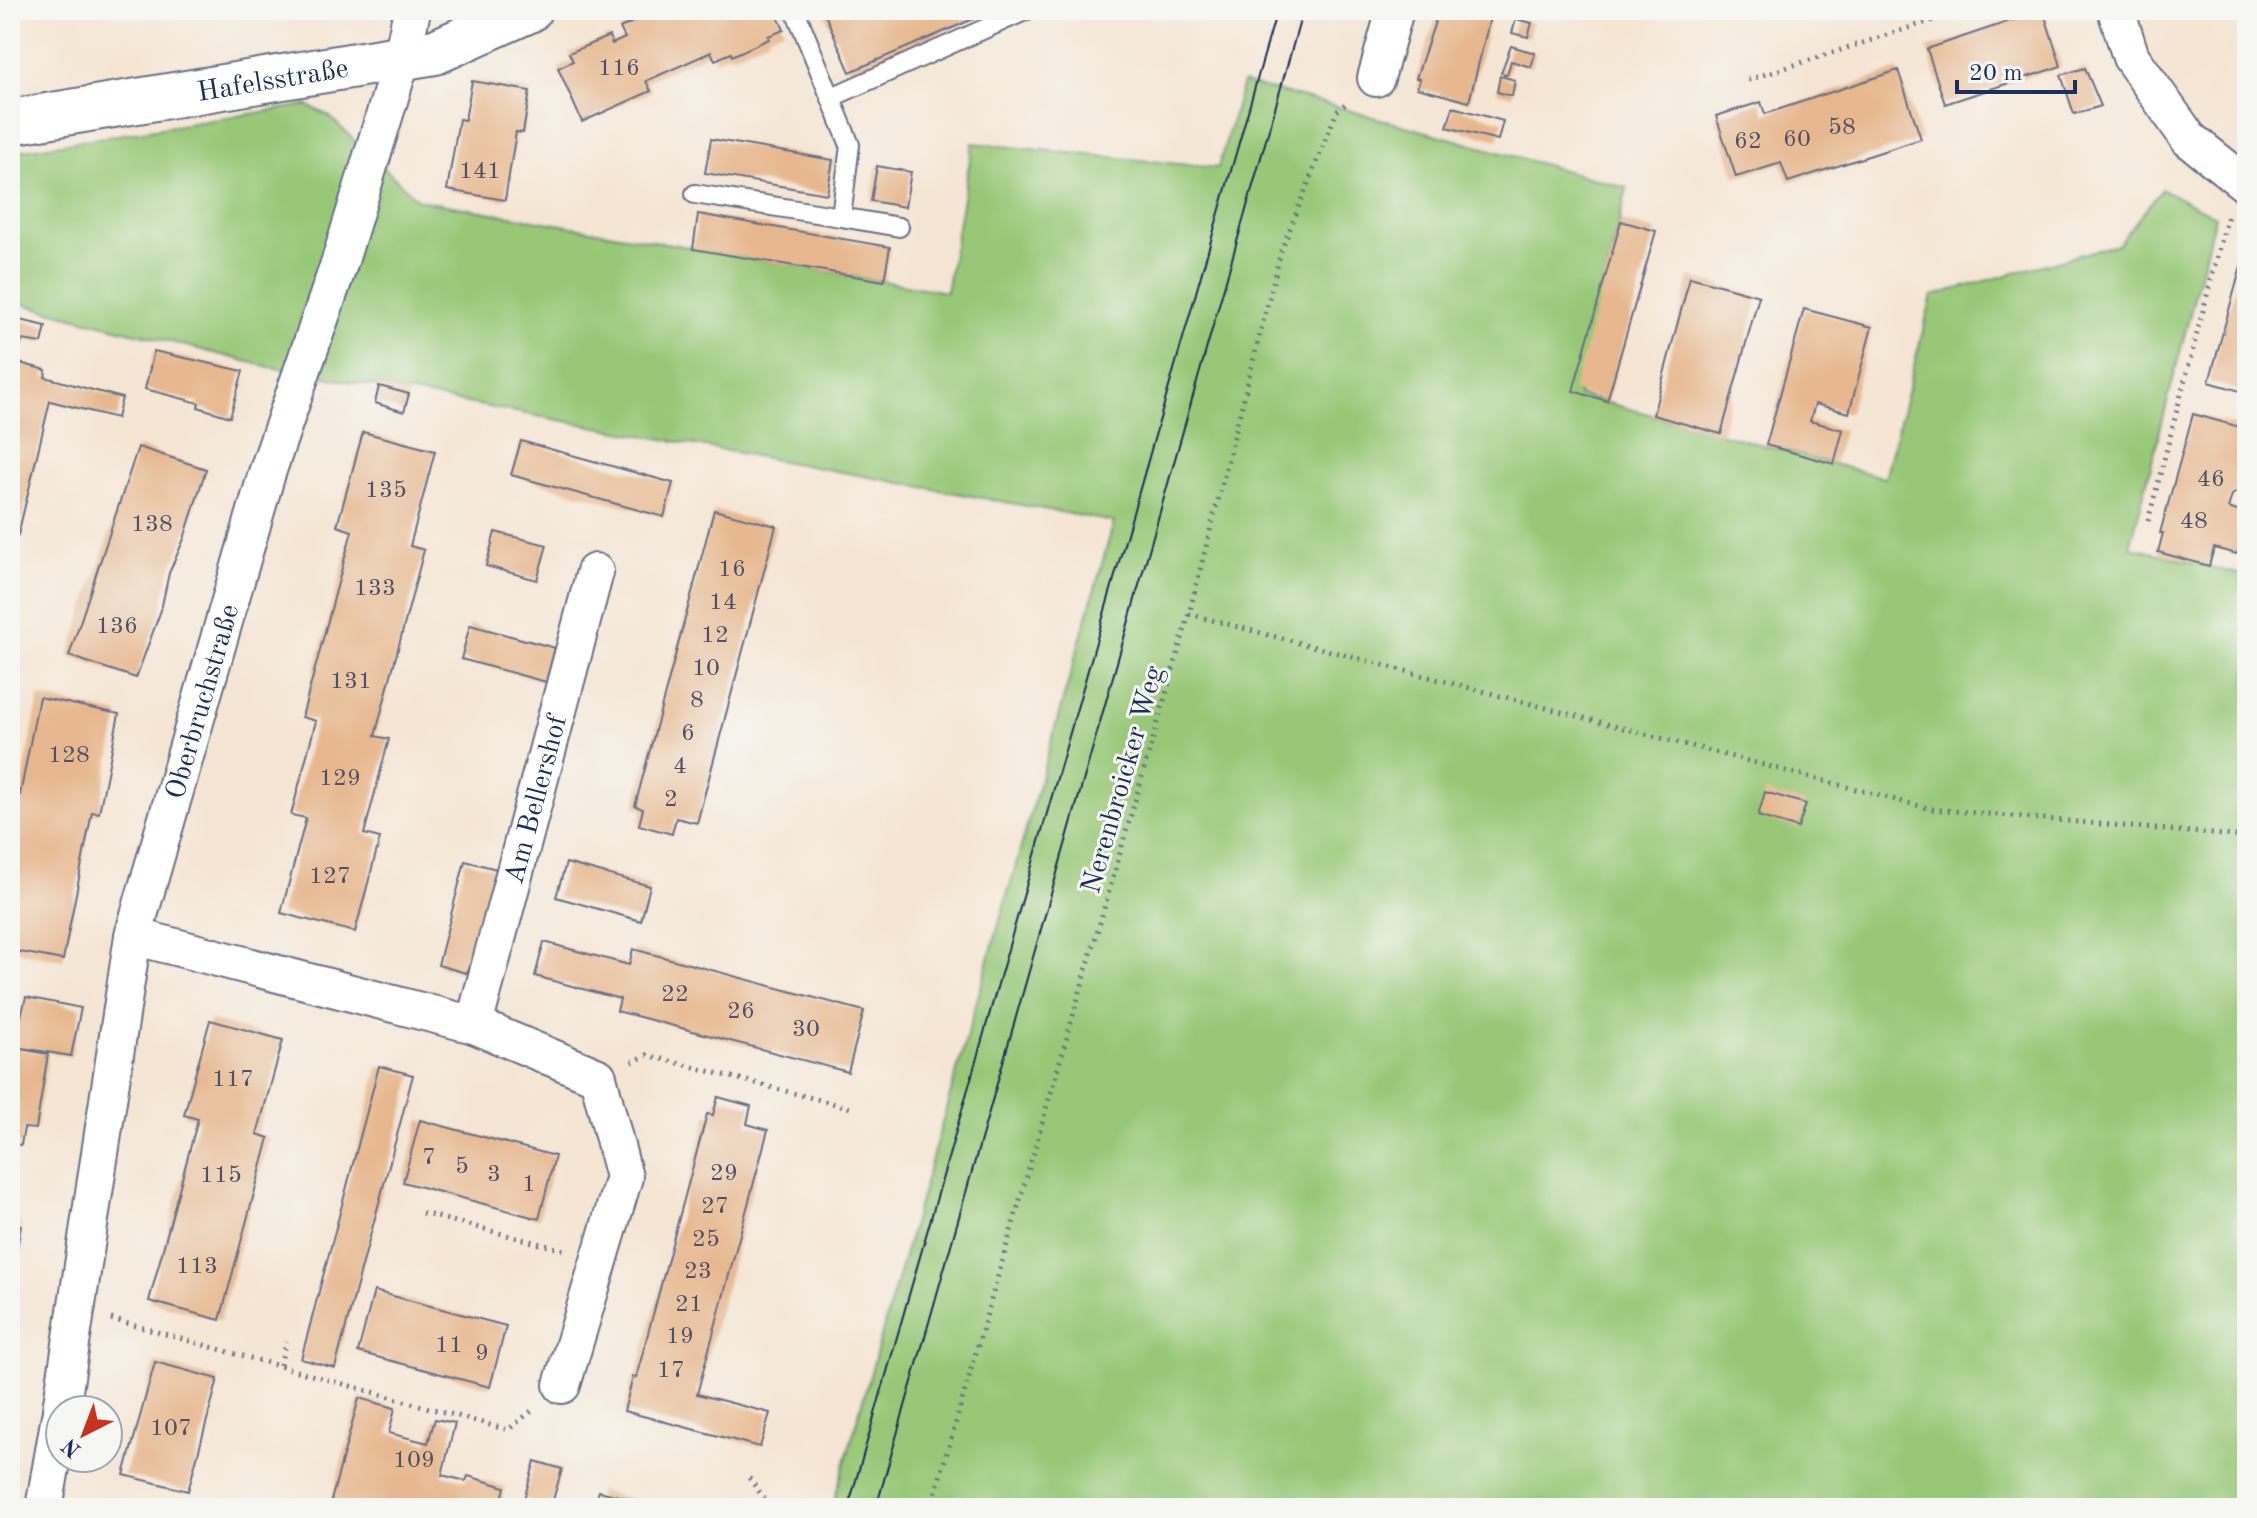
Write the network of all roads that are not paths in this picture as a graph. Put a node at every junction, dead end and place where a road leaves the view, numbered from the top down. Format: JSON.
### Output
{"nodes":[{"id":1,"x":412,"y":10,"type":"edge"},
{"id":2,"x":529,"y":10,"type":"edge"},
{"id":3,"x":795,"y":10,"type":"edge"},
{"id":4,"x":1027,"y":10,"type":"edge"},
{"id":5,"x":1395,"y":10,"type":"edge"},
{"id":6,"x":2116,"y":10,"type":"edge"},
{"id":7,"x":402,"y":58,"type":"junction"},
{"id":8,"x":1376,"y":78,"type":"road end"},
{"id":9,"x":832,"y":97,"type":"junction"},
{"id":10,"x":10,"y":122,"type":"edge"},
{"id":11,"x":2242,"y":182,"type":"edge"},
{"id":12,"x":695,"y":194,"type":"dead end"},
{"id":13,"x":841,"y":217,"type":"junction"},
{"id":14,"x":899,"y":227,"type":"dead end"},
{"id":15,"x":595,"y":572,"type":"dead end"},
{"id":16,"x":133,"y":936,"type":"junction"},
{"id":17,"x":474,"y":1025,"type":"junction"},
{"id":18,"x":562,"y":1385,"type":"road end"},
{"id":19,"x":64,"y":1394,"type":"edge"},
{"id":20,"x":50,"y":1474,"type":"edge"},
{"id":21,"x":44,"y":1508,"type":"edge"}],
"edges":[{"from":1,"to":7,"type":"street","name":"Oberbruchstraße"},
{"from":2,"to":7,"type":"main road","name":"Hafelsstraße"},
{"from":3,"to":9,"type":"lane"},
{"from":4,"to":9,"type":"lane"},
{"from":5,"to":8,"type":"street"},
{"from":6,"to":11,"type":"street"},
{"from":7,"to":10,"type":"main road","name":"Hafelsstraße"},
{"from":7,"to":16,"type":"street","name":"Oberbruchstraße"},
{"from":9,"to":13,"type":"lane"},
{"from":12,"to":13,"type":"lane"},
{"from":13,"to":14,"type":"lane"},
{"from":15,"to":17,"type":"street","name":"Am Bellershof"},
{"from":16,"to":17,"type":"street"},
{"from":16,"to":19,"type":"street","name":"Oberbruchstraße"},
{"from":17,"to":18,"type":"street"},
{"from":20,"to":21,"type":"street"}]}
